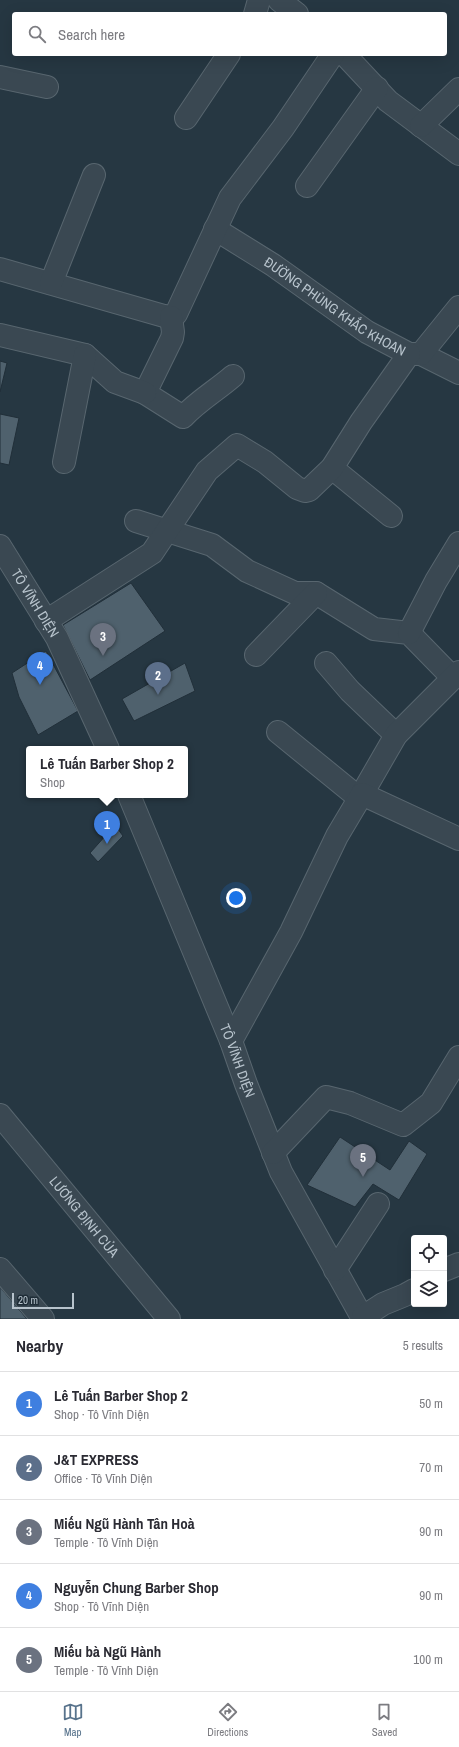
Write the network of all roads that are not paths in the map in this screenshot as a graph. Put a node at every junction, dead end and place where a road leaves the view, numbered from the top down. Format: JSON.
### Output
{"nodes":[{"id":1,"x":259,"y":0,"type":"edge"},
{"id":2,"x":280,"y":0,"type":"edge"},
{"id":3,"x":256,"y":12,"type":"edge"},
{"id":4,"x":295,"y":12,"type":"edge"},
{"id":5,"x":228,"y":56,"type":"edge"},
{"id":6,"x":332,"y":56,"type":"edge"},
{"id":7,"x":346,"y":56,"type":"edge"},
{"id":8,"x":0,"y":77,"type":"edge"},
{"id":9,"x":47,"y":87,"type":"dead end"},
{"id":10,"x":377,"y":88,"type":"junction"},
{"id":11,"x":459,"y":89,"type":"edge"},
{"id":12,"x":186,"y":118,"type":"dead end"},
{"id":13,"x":422,"y":126,"type":"junction"},
{"id":14,"x":459,"y":154,"type":"edge"},
{"id":15,"x":94,"y":175,"type":"dead end"},
{"id":16,"x":307,"y":186,"type":"dead end"},
{"id":17,"x":215,"y":229,"type":"junction"},
{"id":18,"x":0,"y":268,"type":"edge"},
{"id":19,"x":51,"y":283,"type":"junction"},
{"id":20,"x":459,"y":307,"type":"edge"},
{"id":21,"x":170,"y":317,"type":"junction"},
{"id":22,"x":0,"y":335,"type":"edge"},
{"id":23,"x":415,"y":354,"type":"junction"},
{"id":24,"x":85,"y":355,"type":"junction"},
{"id":25,"x":459,"y":373,"type":"edge"},
{"id":26,"x":233,"y":376,"type":"dead end"},
{"id":27,"x":145,"y":393,"type":"junction"},
{"id":28,"x":64,"y":462,"type":"dead end"},
{"id":29,"x":332,"y":468,"type":"junction"},
{"id":30,"x":391,"y":516,"type":"dead end"},
{"id":31,"x":136,"y":521,"type":"dead end"},
{"id":32,"x":168,"y":531,"type":"junction"},
{"id":33,"x":459,"y":543,"type":"edge"},
{"id":34,"x":0,"y":546,"type":"edge"},
{"id":35,"x":316,"y":593,"type":"junction"},
{"id":36,"x":46,"y":621,"type":"junction"},
{"id":37,"x":409,"y":633,"type":"junction"},
{"id":38,"x":256,"y":655,"type":"dead end"},
{"id":39,"x":326,"y":663,"type":"dead end"},
{"id":40,"x":456,"y":675,"type":"edge"},
{"id":41,"x":278,"y":732,"type":"dead end"},
{"id":42,"x":396,"y":735,"type":"junction"},
{"id":43,"x":107,"y":746,"type":"edge"},
{"id":44,"x":360,"y":796,"type":"junction"},
{"id":45,"x":130,"y":798,"type":"edge"},
{"id":46,"x":459,"y":839,"type":"edge"},
{"id":47,"x":232,"y":1041,"type":"junction"},
{"id":48,"x":459,"y":1057,"type":"edge"},
{"id":49,"x":0,"y":1115,"type":"edge"},
{"id":50,"x":273,"y":1153,"type":"junction"},
{"id":51,"x":378,"y":1204,"type":"dead end"},
{"id":52,"x":459,"y":1264,"type":"edge"},
{"id":53,"x":0,"y":1268,"type":"edge"},
{"id":54,"x":447,"y":1269,"type":"edge"},
{"id":55,"x":335,"y":1270,"type":"junction"},
{"id":56,"x":411,"y":1292,"type":"edge"},
{"id":57,"x":363,"y":1318,"type":"edge"},
{"id":58,"x":43,"y":1319,"type":"edge"},
{"id":59,"x":169,"y":1319,"type":"edge"}],
"edges":[{"from":1,"to":3,"type":"street"},
{"from":2,"to":4,"type":"street"},
{"from":5,"to":12,"type":"street"},
{"from":6,"to":17,"type":"street"},
{"from":7,"to":10,"type":"street"},
{"from":8,"to":9,"type":"street"},
{"from":10,"to":13,"type":"street"},
{"from":10,"to":16,"type":"street"},
{"from":11,"to":13,"type":"street"},
{"from":13,"to":14,"type":"street"},
{"from":15,"to":19,"type":"street"},
{"from":17,"to":21,"type":"street"},
{"from":17,"to":23,"type":"street","name":"ĐƯỜNG PHÙNG KHẮC KHOAN"},
{"from":18,"to":19,"type":"street"},
{"from":19,"to":21,"type":"street"},
{"from":20,"to":23,"type":"street"},
{"from":21,"to":27,"type":"street"},
{"from":22,"to":24,"type":"street"},
{"from":23,"to":25,"type":"street","name":"ĐƯỜNG PHÙNG KHẮC KHOAN"},
{"from":23,"to":29,"type":"street"},
{"from":24,"to":27,"type":"street"},
{"from":24,"to":28,"type":"street"},
{"from":26,"to":27,"type":"street"},
{"from":29,"to":30,"type":"street"},
{"from":29,"to":32,"type":"street"},
{"from":31,"to":32,"type":"street"},
{"from":32,"to":35,"type":"street"},
{"from":32,"to":36,"type":"street"},
{"from":33,"to":37,"type":"street"},
{"from":34,"to":36,"type":"street","name":"TÔ VĨNH DIỆN"},
{"from":35,"to":37,"type":"street"},
{"from":35,"to":38,"type":"street"},
{"from":36,"to":43,"type":"street","name":"TÔ VĨNH DIỆN"},
{"from":37,"to":40,"type":"street"},
{"from":39,"to":42,"type":"street"},
{"from":40,"to":42,"type":"street"},
{"from":41,"to":44,"type":"street"},
{"from":42,"to":44,"type":"street"},
{"from":44,"to":46,"type":"street"},
{"from":44,"to":47,"type":"street"},
{"from":45,"to":47,"type":"street","name":"TÔ VĨNH DIỆN"},
{"from":47,"to":50,"type":"street","name":"TÔ VĨNH DIỆN"},
{"from":48,"to":50,"type":"street"},
{"from":49,"to":59,"type":"street","name":"LƯƠNG ĐỊNH CỦA"},
{"from":50,"to":55,"type":"street","name":"TÔ VĨNH DIỆN"},
{"from":51,"to":55,"type":"street"},
{"from":52,"to":54,"type":"street"},
{"from":53,"to":58,"type":"street"},
{"from":55,"to":57,"type":"street","name":"TÔ VĨNH DIỆN"},
{"from":56,"to":57,"type":"street"}]}
